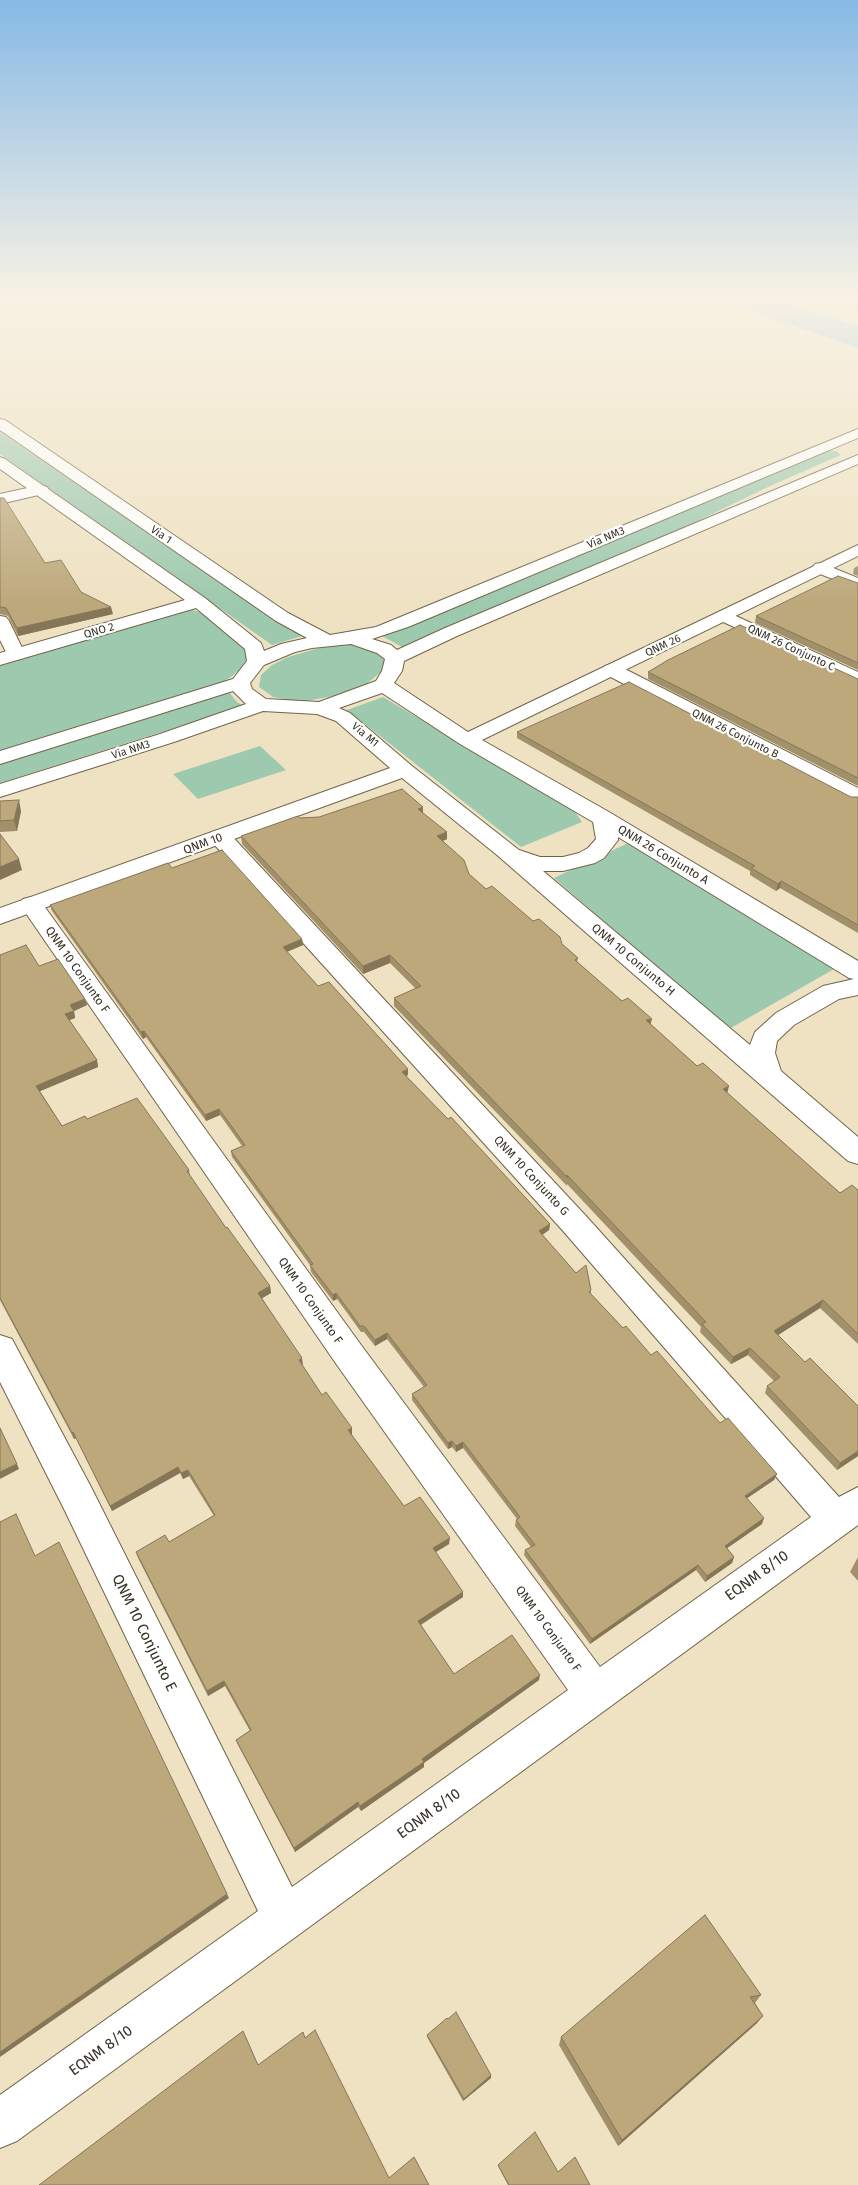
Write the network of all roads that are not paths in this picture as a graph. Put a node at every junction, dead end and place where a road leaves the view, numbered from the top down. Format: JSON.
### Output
{"nodes":[{"id":1,"x":0,"y":423,"type":"edge"},
{"id":2,"x":857,"y":436,"type":"edge"},
{"id":3,"x":824,"y":448,"type":"junction"},
{"id":4,"x":856,"y":460,"type":"edge"},
{"id":5,"x":0,"y":462,"type":"edge"},
{"id":6,"x":41,"y":490,"type":"junction"},
{"id":7,"x":0,"y":499,"type":"edge"},
{"id":8,"x":858,"y":550,"type":"edge"},
{"id":9,"x":821,"y":568,"type":"junction"},
{"id":10,"x":858,"y":584,"type":"edge"},
{"id":11,"x":199,"y":602,"type":"junction"},
{"id":12,"x":725,"y":616,"type":"junction"},
{"id":13,"x":0,"y":621,"type":"edge"},
{"id":14,"x":352,"y":638,"type":"junction"},
{"id":15,"x":326,"y":640,"type":"junction"},
{"id":16,"x":8,"y":656,"type":"edge"},
{"id":17,"x":394,"y":658,"type":"junction"},
{"id":18,"x":257,"y":661,"type":"junction"},
{"id":19,"x":612,"y":670,"type":"junction"},
{"id":20,"x":858,"y":679,"type":"edge"},
{"id":21,"x":240,"y":684,"type":"junction"},
{"id":22,"x":383,"y":685,"type":"junction"},
{"id":23,"x":261,"y":705,"type":"junction"},
{"id":24,"x":320,"y":708,"type":"junction"},
{"id":25,"x":468,"y":740,"type":"junction"},
{"id":26,"x":0,"y":758,"type":"edge"},
{"id":27,"x":405,"y":770,"type":"junction"},
{"id":28,"x":0,"y":792,"type":"edge"},
{"id":29,"x":858,"y":798,"type":"edge"},
{"id":30,"x":601,"y":817,"type":"junction"},
{"id":31,"x":220,"y":837,"type":"junction"},
{"id":32,"x":505,"y":850,"type":"junction"},
{"id":33,"x":32,"y":904,"type":"junction"},
{"id":34,"x":0,"y":916,"type":"edge"},
{"id":35,"x":858,"y":972,"type":"edge"},
{"id":36,"x":858,"y":987,"type":"edge"},
{"id":37,"x":768,"y":1075,"type":"junction"},
{"id":38,"x":858,"y":1153,"type":"edge"},
{"id":39,"x":0,"y":1349,"type":"edge"},
{"id":40,"x":847,"y":1511,"type":"edge"},
{"id":41,"x":595,"y":1694,"type":"junction"},
{"id":42,"x":285,"y":1919,"type":"junction"},
{"id":43,"x":0,"y":2124,"type":"edge"}],
"edges":[{"from":1,"to":15,"type":"main road","name":"Via 1"},
{"from":2,"to":3,"type":"main road","name":"Via NM3"},
{"from":3,"to":4,"type":"main road"},
{"from":3,"to":14,"type":"main road","name":"Via NM3"},
{"from":4,"to":17,"type":"main road"},
{"from":5,"to":6,"type":"main road"},
{"from":6,"to":7,"type":"main road"},
{"from":6,"to":11,"type":"main road"},
{"from":8,"to":9,"type":"main road","name":"QNM 26"},
{"from":9,"to":10,"type":"main road"},
{"from":9,"to":12,"type":"main road","name":"QNM 26"},
{"from":11,"to":16,"type":"main road","name":"QNO 2"},
{"from":11,"to":18,"type":"main road"},
{"from":12,"to":19,"type":"main road","name":"QNM 26"},
{"from":12,"to":20,"type":"main road","name":"QNM 26 Conjunto C"},
{"from":13,"to":16,"type":"main road"},
{"from":14,"to":15,"type":"main road"},
{"from":14,"to":17,"type":"main road"},
{"from":15,"to":18,"type":"main road"},
{"from":17,"to":22,"type":"main road"},
{"from":18,"to":21,"type":"main road"},
{"from":19,"to":25,"type":"main road","name":"QNM 26"},
{"from":19,"to":29,"type":"main road","name":"QNM 26 Conjunto B"},
{"from":21,"to":23,"type":"main road"},
{"from":21,"to":26,"type":"main road"},
{"from":22,"to":24,"type":"main road"},
{"from":22,"to":25,"type":"main road"},
{"from":23,"to":24,"type":"main road"},
{"from":23,"to":28,"type":"main road","name":"Via NM3"},
{"from":24,"to":27,"type":"main road","name":"Via M1"},
{"from":25,"to":30,"type":"main road","name":"QNM 26 Conjunto A"},
{"from":27,"to":31,"type":"main road","name":"QNM 10"},
{"from":27,"to":32,"type":"main road","name":"QNM 10 Conjunto H"},
{"from":30,"to":32,"type":"main road"},
{"from":30,"to":35,"type":"main road","name":"QNM 26 Conjunto A"},
{"from":31,"to":33,"type":"main road","name":"QNM 10"},
{"from":31,"to":40,"type":"main road","name":"QNM 10 Conjunto G"},
{"from":32,"to":37,"type":"main road","name":"QNM 10 Conjunto H"},
{"from":33,"to":34,"type":"main road","name":"QNM 10"},
{"from":33,"to":41,"type":"main road","name":"QNM 10 Conjunto F"},
{"from":36,"to":37,"type":"main road"},
{"from":37,"to":38,"type":"main road","name":"QNM 10 Conjunto H"},
{"from":39,"to":42,"type":"main road","name":"QNM 10 Conjunto E"},
{"from":40,"to":41,"type":"main road","name":"EQNM 8/10"},
{"from":41,"to":42,"type":"main road","name":"EQNM 8/10"},
{"from":42,"to":43,"type":"main road","name":"EQNM 8/10"}]}
